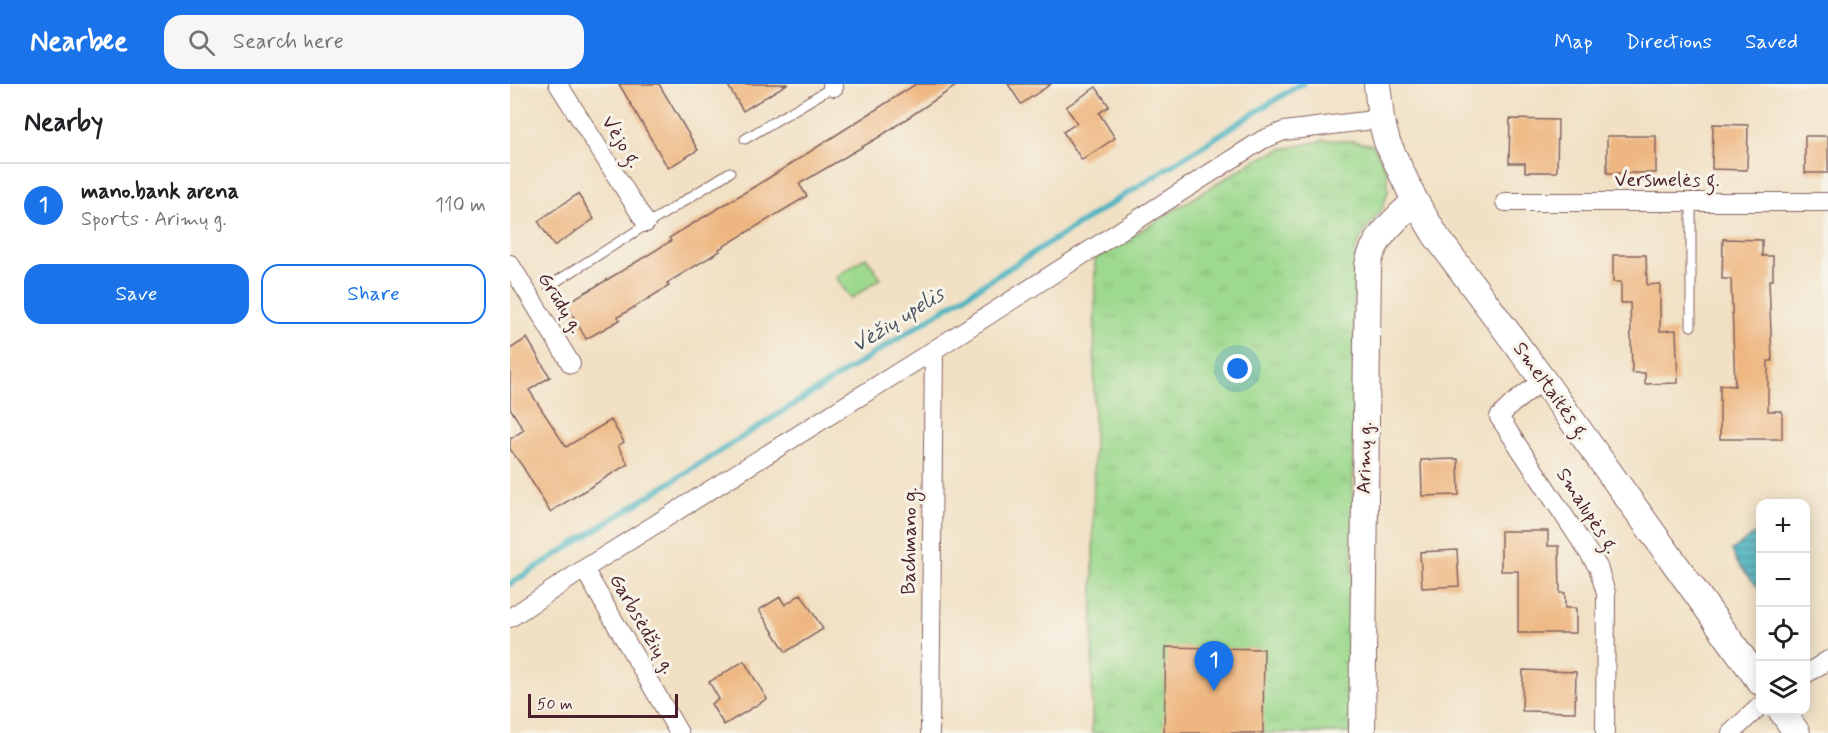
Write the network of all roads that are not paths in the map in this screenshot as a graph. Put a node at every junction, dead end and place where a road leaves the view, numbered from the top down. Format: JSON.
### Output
{"nodes":[{"id":1,"x":558,"y":84,"type":"edge"},
{"id":2,"x":1377,"y":84,"type":"edge"},
{"id":3,"x":834,"y":85,"type":"edge"},
{"id":4,"x":1381,"y":119,"type":"junction"},
{"id":5,"x":745,"y":139,"type":"dead end"},
{"id":6,"x":730,"y":172,"type":"dead end"},
{"id":7,"x":1415,"y":201,"type":"junction"},
{"id":8,"x":1505,"y":202,"type":"dead end"},
{"id":9,"x":1691,"y":202,"type":"junction"},
{"id":10,"x":1828,"y":202,"type":"edge"},
{"id":11,"x":646,"y":223,"type":"junction"},
{"id":12,"x":510,"y":264,"type":"edge"},
{"id":13,"x":549,"y":286,"type":"dead end"},
{"id":14,"x":1691,"y":326,"type":"dead end"},
{"id":15,"x":934,"y":350,"type":"junction"},
{"id":16,"x":572,"y":364,"type":"dead end"},
{"id":17,"x":1543,"y":380,"type":"junction"},
{"id":18,"x":584,"y":569,"type":"junction"},
{"id":19,"x":510,"y":618,"type":"edge"},
{"id":20,"x":1828,"y":660,"type":"edge"},
{"id":21,"x":1810,"y":672,"type":"edge"},
{"id":22,"x":1756,"y":675,"type":"edge"},
{"id":23,"x":1756,"y":710,"type":"edge"},
{"id":24,"x":1784,"y":715,"type":"edge"},
{"id":25,"x":679,"y":733,"type":"edge"},
{"id":26,"x":930,"y":733,"type":"edge"},
{"id":27,"x":1362,"y":733,"type":"edge"},
{"id":28,"x":1605,"y":733,"type":"edge"},
{"id":29,"x":1731,"y":733,"type":"edge"},
{"id":30,"x":1797,"y":733,"type":"edge"}],
"edges":[{"from":1,"to":11,"type":"street","name":"Vėjo g."},
{"from":2,"to":4,"type":"main road","name":"Smeltaitės g."},
{"from":3,"to":5,"type":"lane"},
{"from":4,"to":7,"type":"main road","name":"Smeltaitės g."},
{"from":4,"to":15,"type":"street"},
{"from":6,"to":11,"type":"lane"},
{"from":7,"to":17,"type":"main road","name":"Smeltaitės g."},
{"from":7,"to":27,"type":"main road","name":"Arimų g."},
{"from":8,"to":9,"type":"street","name":"Versmelės g."},
{"from":9,"to":10,"type":"street","name":"Versmelės g."},
{"from":9,"to":14,"type":"lane"},
{"from":11,"to":13,"type":"lane"},
{"from":12,"to":16,"type":"street","name":"Grūdų g."},
{"from":15,"to":18,"type":"street"},
{"from":15,"to":26,"type":"street","name":"Bachmano g."},
{"from":17,"to":22,"type":"main road","name":"Smeltaitės g."},
{"from":17,"to":28,"type":"street","name":"Smalupės g."},
{"from":18,"to":19,"type":"street"},
{"from":18,"to":25,"type":"street","name":"Garbsėdžių g."},
{"from":20,"to":21,"type":"street"},
{"from":23,"to":29,"type":"street"},
{"from":24,"to":30,"type":"main road"}]}
